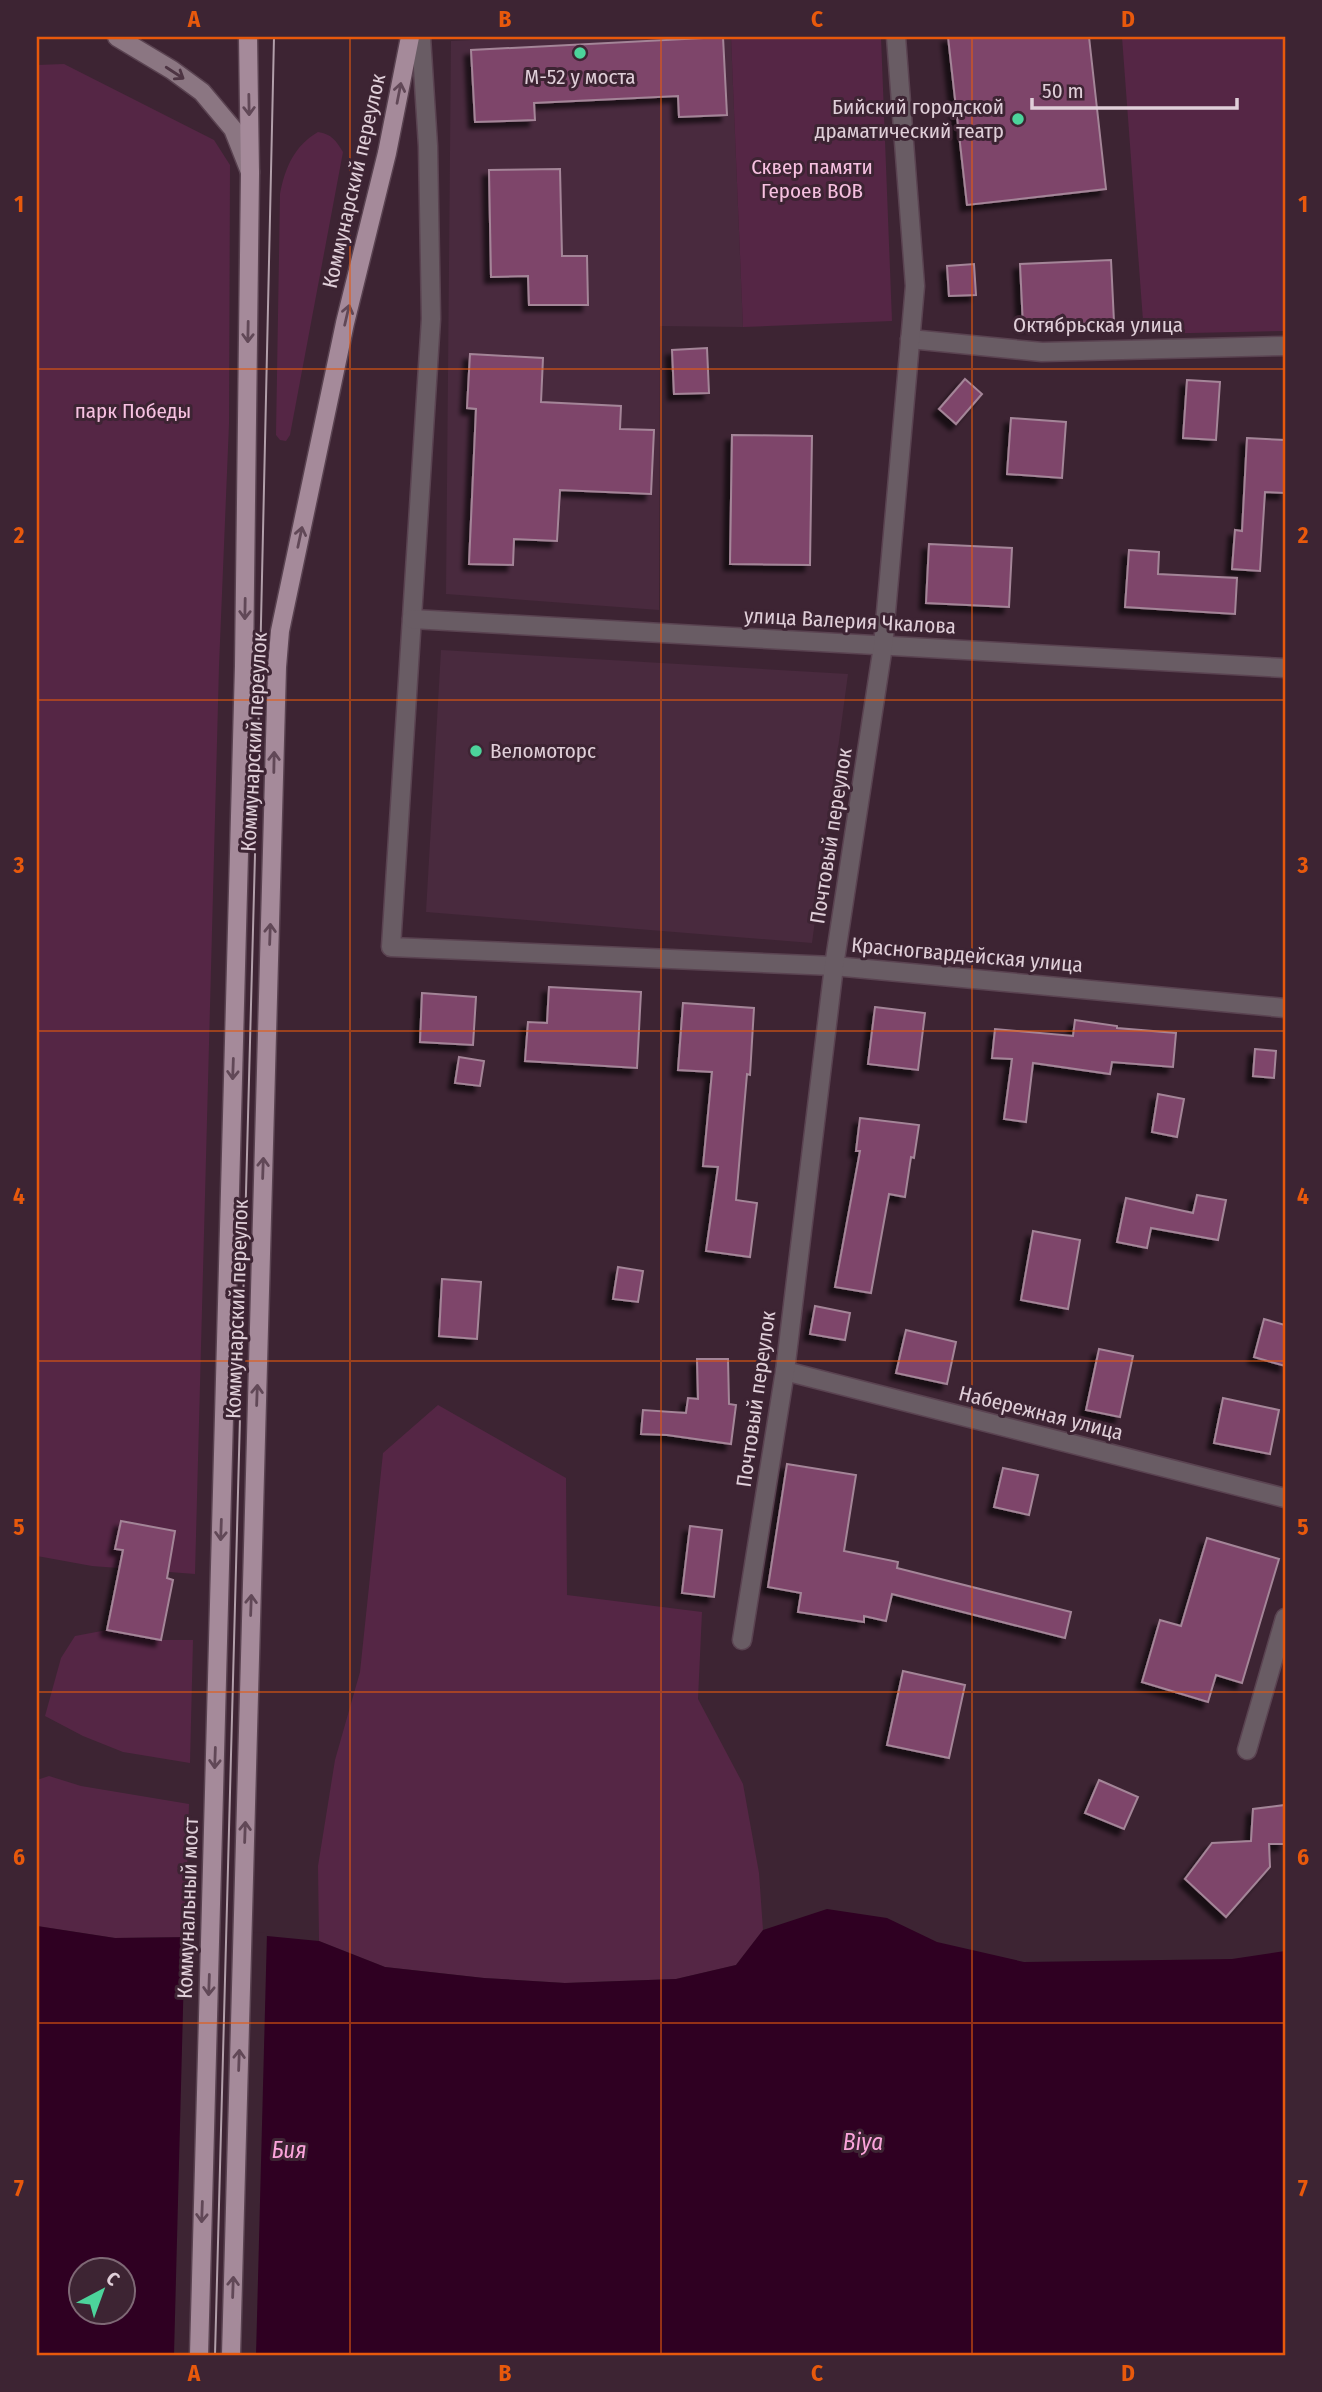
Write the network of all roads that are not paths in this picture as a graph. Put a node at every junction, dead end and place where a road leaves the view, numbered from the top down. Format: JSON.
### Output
{"nodes":[{"id":1,"x":117,"y":37,"type":"edge"},
{"id":2,"x":248,"y":37,"type":"edge"},
{"id":3,"x":410,"y":37,"type":"edge"},
{"id":4,"x":421,"y":37,"type":"edge"},
{"id":5,"x":896,"y":37,"type":"edge"},
{"id":6,"x":250,"y":174,"type":"junction"},
{"id":7,"x":911,"y":339,"type":"junction"},
{"id":8,"x":1285,"y":346,"type":"edge"},
{"id":9,"x":412,"y":619,"type":"junction"},
{"id":10,"x":883,"y":646,"type":"junction"},
{"id":11,"x":1285,"y":668,"type":"edge"},
{"id":12,"x":834,"y":966,"type":"junction"},
{"id":13,"x":1285,"y":1008,"type":"edge"},
{"id":14,"x":785,"y":1371,"type":"junction"},
{"id":15,"x":223,"y":1462,"type":"joint"},
{"id":16,"x":1285,"y":1498,"type":"edge"},
{"id":17,"x":1285,"y":1618,"type":"edge"},
{"id":18,"x":742,"y":1640,"type":"dead end"},
{"id":19,"x":1247,"y":1750,"type":"dead end"},
{"id":20,"x":199,"y":2355,"type":"edge"},
{"id":21,"x":231,"y":2355,"type":"edge"}],
"edges":[{"from":1,"to":6,"type":"street","one_way":true},
{"from":2,"to":6,"type":"main road","name":"Коммунарский переулок","one_way":true},
{"from":21,"to":3,"type":"main road","name":"Коммунарский переулок","one_way":true},
{"from":4,"to":9,"type":"street"},
{"from":5,"to":7,"type":"street","name":"Почтовый переулок"},
{"from":6,"to":15,"type":"main road","name":"Коммунарский переулок","one_way":true},
{"from":7,"to":8,"type":"street","name":"Октябрьская улица"},
{"from":7,"to":10,"type":"street","name":"Почтовый переулок"},
{"from":9,"to":10,"type":"street","name":"улица Валерия Чкалова"},
{"from":9,"to":12,"type":"street","name":"Красногвардейская улица"},
{"from":10,"to":11,"type":"street","name":"улица Валерия Чкалова"},
{"from":10,"to":12,"type":"street","name":"Почтовый переулок"},
{"from":12,"to":13,"type":"street","name":"Красногвардейская улица"},
{"from":12,"to":14,"type":"street","name":"Почтовый переулок"},
{"from":14,"to":16,"type":"street","name":"Набережная улица"},
{"from":14,"to":18,"type":"street","name":"Почтовый переулок"},
{"from":15,"to":20,"type":"main road","name":"Коммунальный мост","one_way":true},
{"from":17,"to":19,"type":"street"}]}
